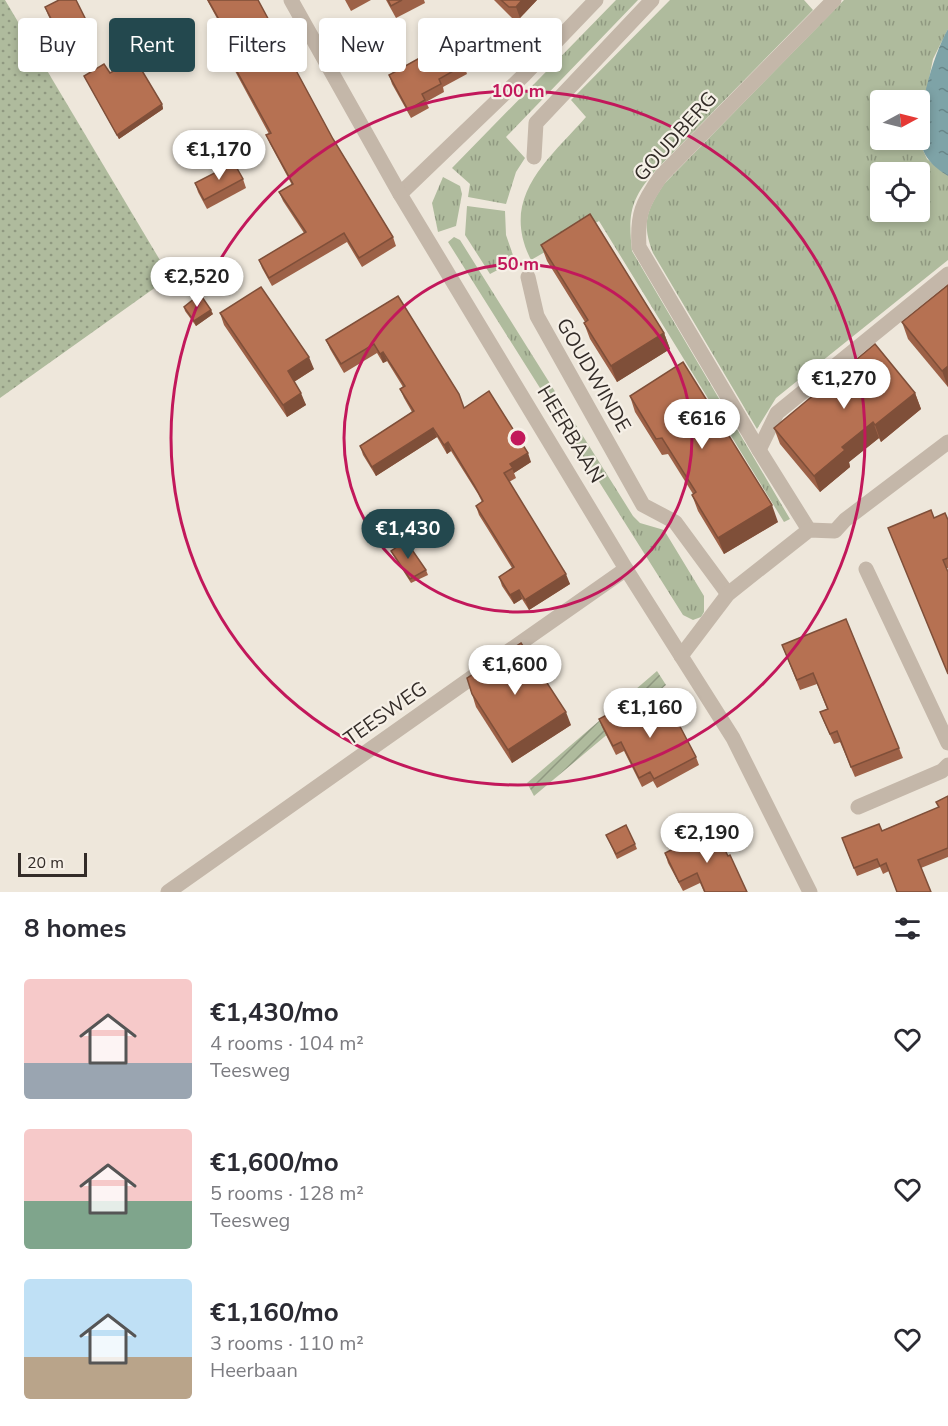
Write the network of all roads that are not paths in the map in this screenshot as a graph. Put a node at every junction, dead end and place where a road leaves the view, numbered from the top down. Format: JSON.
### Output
{"nodes":[{"id":1,"x":291,"y":0,"type":"edge"},
{"id":2,"x":596,"y":0,"type":"edge"},
{"id":3,"x":652,"y":0,"type":"edge"},
{"id":4,"x":834,"y":0,"type":"edge"},
{"id":5,"x":534,"y":157,"type":"dead end"},
{"id":6,"x":400,"y":194,"type":"junction"},
{"id":7,"x":948,"y":274,"type":"edge"},
{"id":8,"x":528,"y":277,"type":"dead end"},
{"id":9,"x":948,"y":442,"type":"edge"},
{"id":10,"x":759,"y":450,"type":"junction"},
{"id":11,"x":809,"y":530,"type":"junction"},
{"id":12,"x":626,"y":569,"type":"junction"},
{"id":13,"x":866,"y":569,"type":"dead end"},
{"id":14,"x":728,"y":594,"type":"junction"},
{"id":15,"x":681,"y":656,"type":"junction"},
{"id":16,"x":948,"y":743,"type":"edge"},
{"id":17,"x":948,"y":765,"type":"edge"},
{"id":18,"x":858,"y":807,"type":"dead end"},
{"id":19,"x":168,"y":892,"type":"edge"},
{"id":20,"x":810,"y":892,"type":"edge"}],
"edges":[{"from":1,"to":6,"type":"street","name":"HEERBAAN"},
{"from":2,"to":6,"type":"street"},
{"from":3,"to":5,"type":"street"},
{"from":4,"to":10,"type":"street","name":"GOUDBERG"},
{"from":6,"to":12,"type":"street","name":"HEERBAAN"},
{"from":7,"to":10,"type":"street"},
{"from":8,"to":14,"type":"street","name":"GOUDWINDE"},
{"from":9,"to":11,"type":"street"},
{"from":10,"to":11,"type":"street","name":"GOUDBERG"},
{"from":11,"to":14,"type":"street"},
{"from":12,"to":15,"type":"street","name":"HEERBAAN"},
{"from":12,"to":19,"type":"street","name":"TEESWEG"},
{"from":13,"to":16,"type":"street"},
{"from":14,"to":15,"type":"street"},
{"from":15,"to":20,"type":"street","name":"HEERBAAN"},
{"from":17,"to":18,"type":"street"}]}
